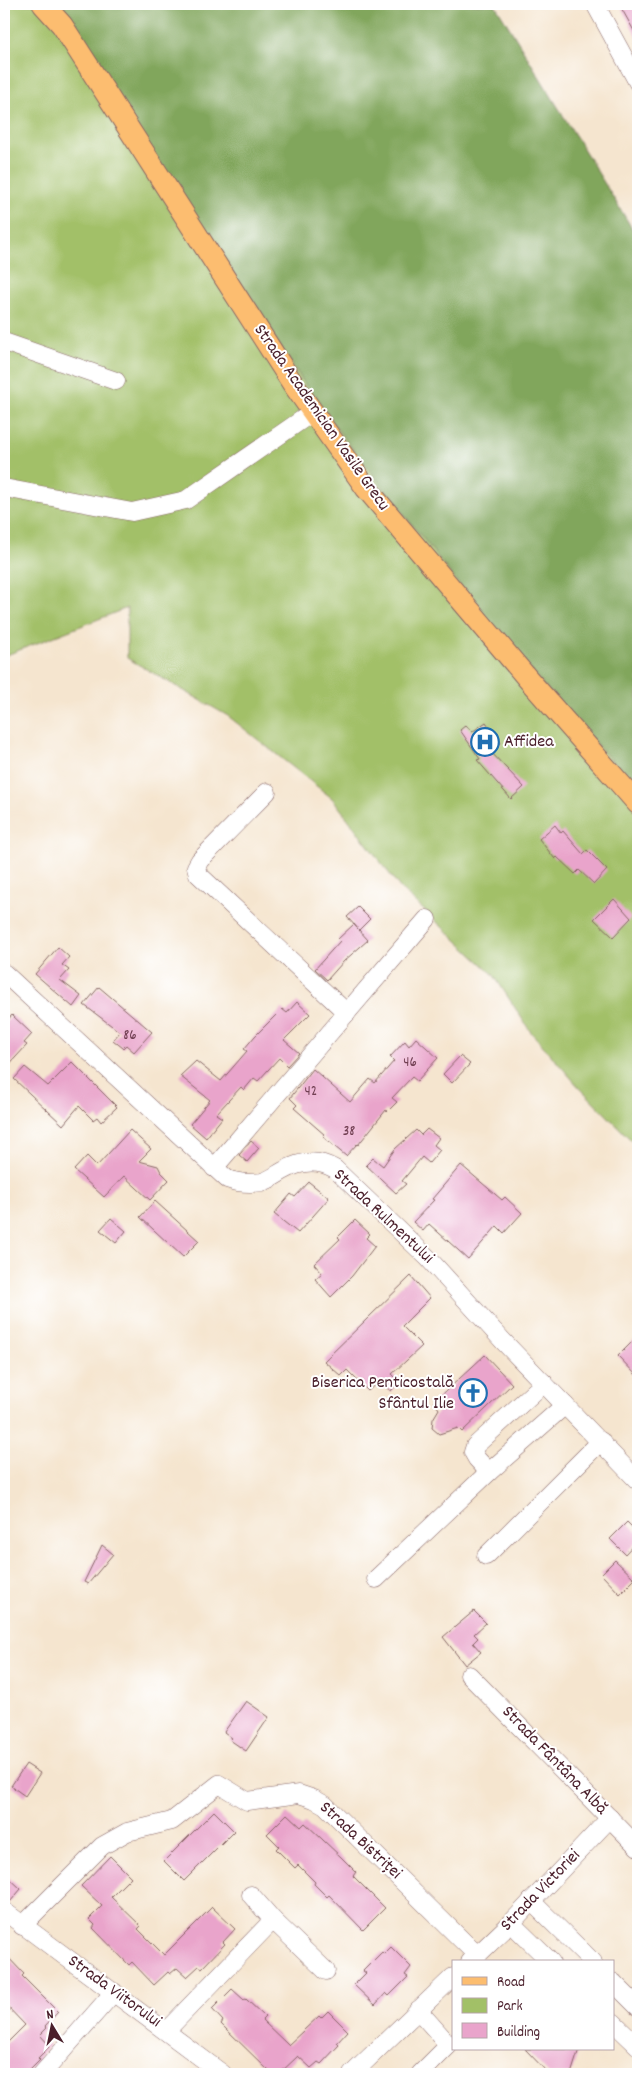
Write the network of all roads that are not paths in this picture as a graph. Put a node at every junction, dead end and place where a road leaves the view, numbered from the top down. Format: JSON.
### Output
{"nodes":[{"id":1,"x":43,"y":4,"type":"edge"},
{"id":2,"x":595,"y":4,"type":"edge"},
{"id":3,"x":638,"y":83,"type":"edge"},
{"id":4,"x":4,"y":342,"type":"edge"},
{"id":5,"x":116,"y":381,"type":"dead end"},
{"id":6,"x":313,"y":412,"type":"junction"},
{"id":7,"x":4,"y":488,"type":"edge"},
{"id":8,"x":266,"y":792,"type":"dead end"},
{"id":9,"x":638,"y":804,"type":"edge"},
{"id":10,"x":427,"y":919,"type":"dead end"},
{"id":11,"x":4,"y":973,"type":"edge"},
{"id":12,"x":347,"y":1013,"type":"junction"},
{"id":13,"x":214,"y":1168,"type":"junction"},
{"id":14,"x":544,"y":1383,"type":"junction"},
{"id":15,"x":565,"y":1405,"type":"junction"},
{"id":16,"x":601,"y":1441,"type":"junction"},
{"id":17,"x":489,"y":1472,"type":"junction"},
{"id":18,"x":638,"y":1481,"type":"edge"},
{"id":19,"x":486,"y":1556,"type":"dead end"},
{"id":20,"x":376,"y":1579,"type":"dead end"},
{"id":21,"x":469,"y":1675,"type":"dead end"},
{"id":22,"x":610,"y":1818,"type":"junction"},
{"id":23,"x":638,"y":1847,"type":"edge"},
{"id":24,"x":251,"y":1894,"type":"dead end"},
{"id":25,"x":531,"y":1901,"type":"junction"},
{"id":26,"x":4,"y":1911,"type":"edge"},
{"id":27,"x":273,"y":1920,"type":"junction"},
{"id":28,"x":511,"y":1923,"type":"junction"},
{"id":29,"x":22,"y":1926,"type":"junction"},
{"id":30,"x":474,"y":1959,"type":"edge"},
{"id":31,"x":549,"y":1960,"type":"edge"},
{"id":32,"x":591,"y":1960,"type":"edge"},
{"id":33,"x":326,"y":1971,"type":"dead end"},
{"id":34,"x":452,"y":1979,"type":"edge"},
{"id":35,"x":614,"y":1983,"type":"edge"},
{"id":36,"x":114,"y":1992,"type":"junction"},
{"id":37,"x":638,"y":2007,"type":"edge"},
{"id":38,"x":418,"y":2010,"type":"junction"},
{"id":39,"x":614,"y":2023,"type":"edge"},
{"id":40,"x":166,"y":2031,"type":"junction"},
{"id":41,"x":638,"y":2046,"type":"edge"},
{"id":42,"x":42,"y":2074,"type":"edge"},
{"id":43,"x":223,"y":2074,"type":"edge"},
{"id":44,"x":352,"y":2074,"type":"edge"},
{"id":45,"x":420,"y":2074,"type":"edge"}],
"edges":[{"from":1,"to":6,"type":"main road","name":"Strada Academician Vasile Grecu"},
{"from":2,"to":3,"type":"street"},
{"from":4,"to":5,"type":"street"},
{"from":6,"to":7,"type":"street"},
{"from":6,"to":9,"type":"main road","name":"Strada Academician Vasile Grecu"},
{"from":8,"to":12,"type":"street"},
{"from":10,"to":12,"type":"street"},
{"from":11,"to":13,"type":"street","name":"Strada Rulmentului"},
{"from":12,"to":13,"type":"street"},
{"from":13,"to":14,"type":"street","name":"Strada Rulmentului"},
{"from":14,"to":15,"type":"street","name":"Strada Rulmentului"},
{"from":14,"to":17,"type":"street"},
{"from":15,"to":16,"type":"street","name":"Strada Rulmentului"},
{"from":15,"to":17,"type":"street"},
{"from":16,"to":18,"type":"street","name":"Strada Rulmentului"},
{"from":16,"to":19,"type":"street"},
{"from":17,"to":20,"type":"street"},
{"from":21,"to":22,"type":"street","name":"Strada Fântâna Albă"},
{"from":22,"to":23,"type":"street","name":"Strada Fântâna Albă"},
{"from":22,"to":25,"type":"street","name":"Strada Victoriei"},
{"from":24,"to":27,"type":"street"},
{"from":25,"to":28,"type":"street","name":"Strada Victoriei"},
{"from":25,"to":32,"type":"street"},
{"from":26,"to":29,"type":"street","name":"Strada Viitorului"},
{"from":27,"to":33,"type":"street"},
{"from":27,"to":40,"type":"street"},
{"from":28,"to":30,"type":"street","name":"Strada Victoriei"},
{"from":28,"to":31,"type":"street"},
{"from":29,"to":30,"type":"street","name":"Strada Bistriței"},
{"from":29,"to":36,"type":"street","name":"Strada Viitorului"},
{"from":34,"to":38,"type":"street"},
{"from":35,"to":37,"type":"street"},
{"from":36,"to":40,"type":"street","name":"Strada Viitorului"},
{"from":36,"to":42,"type":"street"},
{"from":38,"to":44,"type":"street"},
{"from":38,"to":45,"type":"street"},
{"from":39,"to":41,"type":"street"},
{"from":40,"to":43,"type":"street","name":"Strada Viitorului"}]}
